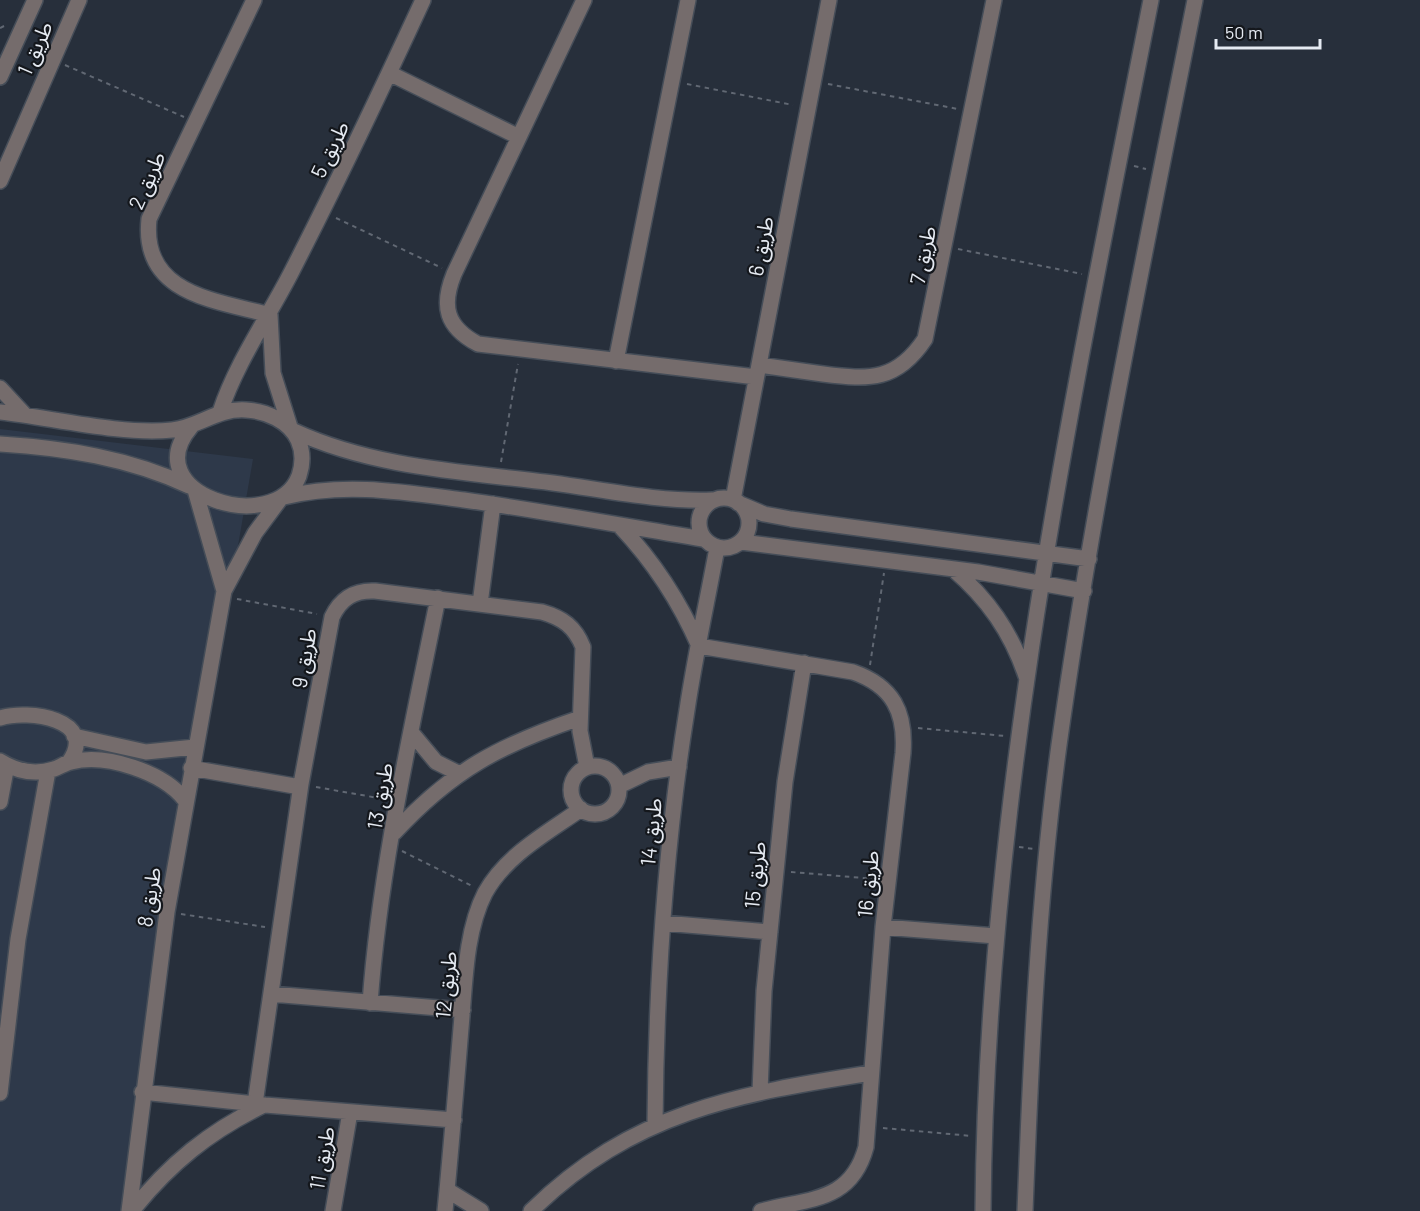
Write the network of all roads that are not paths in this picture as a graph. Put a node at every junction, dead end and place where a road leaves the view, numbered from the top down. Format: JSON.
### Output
{"nodes":[{"id":1,"x":35,"y":0,"type":"edge"},
{"id":2,"x":79,"y":0,"type":"edge"},
{"id":3,"x":254,"y":0,"type":"edge"},
{"id":4,"x":423,"y":0,"type":"edge"},
{"id":5,"x":584,"y":0,"type":"edge"},
{"id":6,"x":688,"y":0,"type":"edge"},
{"id":7,"x":829,"y":0,"type":"edge"},
{"id":8,"x":994,"y":0,"type":"edge"},
{"id":9,"x":1151,"y":0,"type":"edge"},
{"id":10,"x":1195,"y":0,"type":"edge"},
{"id":11,"x":14,"y":46,"type":"junction"},
{"id":12,"x":0,"y":60,"type":"edge"},
{"id":13,"x":389,"y":73,"type":"junction"},
{"id":14,"x":0,"y":77,"type":"edge"},
{"id":15,"x":519,"y":137,"type":"junction"},
{"id":16,"x":0,"y":181,"type":"edge"},
{"id":17,"x":270,"y":315,"type":"junction"},
{"id":18,"x":616,"y":361,"type":"junction"},
{"id":19,"x":757,"y":371,"type":"junction"},
{"id":20,"x":0,"y":388,"type":"edge"},
{"id":21,"x":0,"y":412,"type":"edge"},
{"id":22,"x":220,"y":412,"type":"junction"},
{"id":23,"x":25,"y":415,"type":"junction"},
{"id":24,"x":190,"y":427,"type":"junction"},
{"id":25,"x":292,"y":429,"type":"junction"},
{"id":26,"x":0,"y":444,"type":"edge"},
{"id":27,"x":194,"y":489,"type":"junction"},
{"id":28,"x":282,"y":498,"type":"junction"},
{"id":29,"x":712,"y":500,"type":"junction"},
{"id":30,"x":736,"y":501,"type":"junction"},
{"id":31,"x":493,"y":504,"type":"junction"},
{"id":32,"x":620,"y":526,"type":"junction"},
{"id":33,"x":703,"y":539,"type":"junction"},
{"id":34,"x":741,"y":542,"type":"junction"},
{"id":35,"x":717,"y":548,"type":"junction"},
{"id":36,"x":1047,"y":552,"type":"junction"},
{"id":37,"x":1089,"y":559,"type":"junction"},
{"id":38,"x":952,"y":569,"type":"junction"},
{"id":39,"x":1042,"y":583,"type":"junction"},
{"id":40,"x":1084,"y":591,"type":"junction"},
{"id":41,"x":223,"y":594,"type":"junction"},
{"id":42,"x":438,"y":598,"type":"junction"},
{"id":43,"x":480,"y":604,"type":"junction"},
{"id":44,"x":699,"y":646,"type":"junction"},
{"id":45,"x":804,"y":663,"type":"junction"},
{"id":46,"x":1027,"y":678,"type":"junction"},
{"id":47,"x":0,"y":718,"type":"edge"},
{"id":48,"x":580,"y":718,"type":"junction"},
{"id":49,"x":411,"y":732,"type":"junction"},
{"id":50,"x":74,"y":736,"type":"junction"},
{"id":51,"x":195,"y":747,"type":"junction"},
{"id":52,"x":69,"y":762,"type":"junction"},
{"id":53,"x":3,"y":763,"type":"edge"},
{"id":54,"x":679,"y":766,"type":"junction"},
{"id":55,"x":587,"y":767,"type":"junction"},
{"id":56,"x":191,"y":768,"type":"junction"},
{"id":57,"x":48,"y":771,"type":"junction"},
{"id":58,"x":458,"y":773,"type":"junction"},
{"id":59,"x":301,"y":786,"type":"junction"},
{"id":60,"x":619,"y":786,"type":"junction"},
{"id":61,"x":185,"y":801,"type":"junction"},
{"id":62,"x":0,"y":802,"type":"edge"},
{"id":63,"x":581,"y":809,"type":"junction"},
{"id":64,"x":393,"y":839,"type":"junction"},
{"id":65,"x":663,"y":923,"type":"junction"},
{"id":66,"x":883,"y":927,"type":"junction"},
{"id":67,"x":770,"y":932,"type":"junction"},
{"id":68,"x":996,"y":936,"type":"junction"},
{"id":69,"x":271,"y":994,"type":"junction"},
{"id":70,"x":370,"y":1003,"type":"junction"},
{"id":71,"x":463,"y":1010,"type":"junction"},
{"id":72,"x":870,"y":1073,"type":"junction"},
{"id":73,"x":142,"y":1092,"type":"junction"},
{"id":74,"x":760,"y":1092,"type":"junction"},
{"id":75,"x":0,"y":1093,"type":"edge"},
{"id":76,"x":260,"y":1104,"type":"junction"},
{"id":77,"x":350,"y":1112,"type":"junction"},
{"id":78,"x":453,"y":1120,"type":"junction"},
{"id":79,"x":655,"y":1124,"type":"junction"},
{"id":80,"x":447,"y":1190,"type":"junction"},
{"id":81,"x":537,"y":1208,"type":"edge"},
{"id":82,"x":131,"y":1211,"type":"edge"},
{"id":83,"x":333,"y":1211,"type":"edge"},
{"id":84,"x":445,"y":1211,"type":"edge"},
{"id":85,"x":481,"y":1211,"type":"edge"},
{"id":86,"x":761,"y":1211,"type":"edge"},
{"id":87,"x":982,"y":1211,"type":"edge"},
{"id":88,"x":1025,"y":1211,"type":"edge"}],
"edges":[{"from":1,"to":11,"type":"street","name":"طريق 1"},
{"from":2,"to":16,"type":"street","name":"طريق 1"},
{"from":3,"to":17,"type":"street","name":"طريق 2"},
{"from":4,"to":13,"type":"street","name":"طريق 5"},
{"from":5,"to":15,"type":"street","name":"طريق 7"},
{"from":6,"to":18,"type":"street"},
{"from":7,"to":19,"type":"street","name":"طريق 6"},
{"from":8,"to":19,"type":"street","name":"طريق 7"},
{"from":9,"to":36,"type":"street"},
{"from":10,"to":37,"type":"street"},
{"from":11,"to":12,"type":"street"},
{"from":11,"to":14,"type":"street","name":"طريق 1"},
{"from":13,"to":15,"type":"street"},
{"from":13,"to":17,"type":"street","name":"طريق 5"},
{"from":15,"to":18,"type":"street","name":"طريق 7"},
{"from":17,"to":22,"type":"street","name":"طريق 5"},
{"from":17,"to":25,"type":"street","name":"طريق 5"},
{"from":18,"to":19,"type":"street","name":"طريق 7"},
{"from":19,"to":30,"type":"street","name":"طريق 6"},
{"from":20,"to":23,"type":"street"},
{"from":21,"to":23,"type":"street"},
{"from":22,"to":24,"type":"street"},
{"from":22,"to":25,"type":"street"},
{"from":23,"to":24,"type":"street"},
{"from":24,"to":27,"type":"street"},
{"from":25,"to":28,"type":"street"},
{"from":25,"to":29,"type":"street"},
{"from":26,"to":27,"type":"street"},
{"from":27,"to":28,"type":"street"},
{"from":27,"to":41,"type":"street","name":"طريق 8"},
{"from":28,"to":31,"type":"street"},
{"from":28,"to":41,"type":"street","name":"طريق 8"},
{"from":29,"to":30,"type":"street"},
{"from":29,"to":33,"type":"street"},
{"from":30,"to":34,"type":"street"},
{"from":30,"to":36,"type":"street"},
{"from":31,"to":32,"type":"street"},
{"from":31,"to":43,"type":"street"},
{"from":32,"to":33,"type":"street"},
{"from":32,"to":44,"type":"street"},
{"from":33,"to":35,"type":"street"},
{"from":34,"to":35,"type":"street"},
{"from":34,"to":38,"type":"street"},
{"from":35,"to":44,"type":"street","name":"طريق 14"},
{"from":36,"to":37,"type":"street"},
{"from":36,"to":39,"type":"street"},
{"from":37,"to":40,"type":"street"},
{"from":38,"to":39,"type":"street"},
{"from":38,"to":46,"type":"street"},
{"from":39,"to":40,"type":"street"},
{"from":39,"to":46,"type":"street"},
{"from":40,"to":88,"type":"street"},
{"from":41,"to":51,"type":"street","name":"طريق 8"},
{"from":42,"to":43,"type":"street","name":"طريق 9"},
{"from":42,"to":49,"type":"street","name":"طريق 13"},
{"from":42,"to":59,"type":"street","name":"طريق 9"},
{"from":43,"to":48,"type":"street","name":"طريق 9"},
{"from":44,"to":45,"type":"street","name":"طريق 16"},
{"from":44,"to":54,"type":"street","name":"طريق 14"},
{"from":45,"to":66,"type":"street","name":"طريق 16"},
{"from":45,"to":67,"type":"street","name":"طريق 15"},
{"from":46,"to":68,"type":"street"},
{"from":47,"to":50,"type":"street"},
{"from":48,"to":55,"type":"street","name":"طريق 9"},
{"from":48,"to":58,"type":"street"},
{"from":49,"to":58,"type":"street"},
{"from":49,"to":64,"type":"street","name":"طريق 13"},
{"from":50,"to":51,"type":"street"},
{"from":50,"to":52,"type":"street"},
{"from":51,"to":56,"type":"street","name":"طريق 8"},
{"from":52,"to":57,"type":"street"},
{"from":52,"to":61,"type":"street"},
{"from":53,"to":57,"type":"street"},
{"from":53,"to":62,"type":"street"},
{"from":54,"to":60,"type":"street"},
{"from":54,"to":65,"type":"street","name":"طريق 14"},
{"from":55,"to":60,"type":"street"},
{"from":55,"to":63,"type":"street"},
{"from":56,"to":59,"type":"street"},
{"from":56,"to":61,"type":"street","name":"طريق 8"},
{"from":57,"to":75,"type":"street"},
{"from":58,"to":64,"type":"street"},
{"from":59,"to":69,"type":"street","name":"طريق 9"},
{"from":60,"to":63,"type":"street"},
{"from":61,"to":73,"type":"street","name":"طريق 8"},
{"from":63,"to":71,"type":"street","name":"طريق 12"},
{"from":64,"to":70,"type":"street","name":"طريق 13"},
{"from":65,"to":67,"type":"street"},
{"from":65,"to":79,"type":"street","name":"طريق 14"},
{"from":66,"to":68,"type":"street"},
{"from":66,"to":72,"type":"street","name":"طريق 16"},
{"from":67,"to":74,"type":"street","name":"طريق 15"},
{"from":68,"to":87,"type":"street"},
{"from":69,"to":70,"type":"street"},
{"from":69,"to":76,"type":"street","name":"طريق 9"},
{"from":70,"to":71,"type":"street"},
{"from":71,"to":78,"type":"street","name":"طريق 12"},
{"from":72,"to":74,"type":"street"},
{"from":72,"to":86,"type":"street","name":"طريق 16"},
{"from":73,"to":76,"type":"street"},
{"from":73,"to":82,"type":"street","name":"طريق 8"},
{"from":74,"to":79,"type":"street"},
{"from":76,"to":77,"type":"street"},
{"from":76,"to":82,"type":"street"},
{"from":77,"to":78,"type":"street"},
{"from":77,"to":83,"type":"street","name":"طريق 11"},
{"from":78,"to":80,"type":"street","name":"طريق 12"},
{"from":79,"to":81,"type":"street"},
{"from":80,"to":84,"type":"street","name":"طريق 12"},
{"from":80,"to":85,"type":"street"}]}
